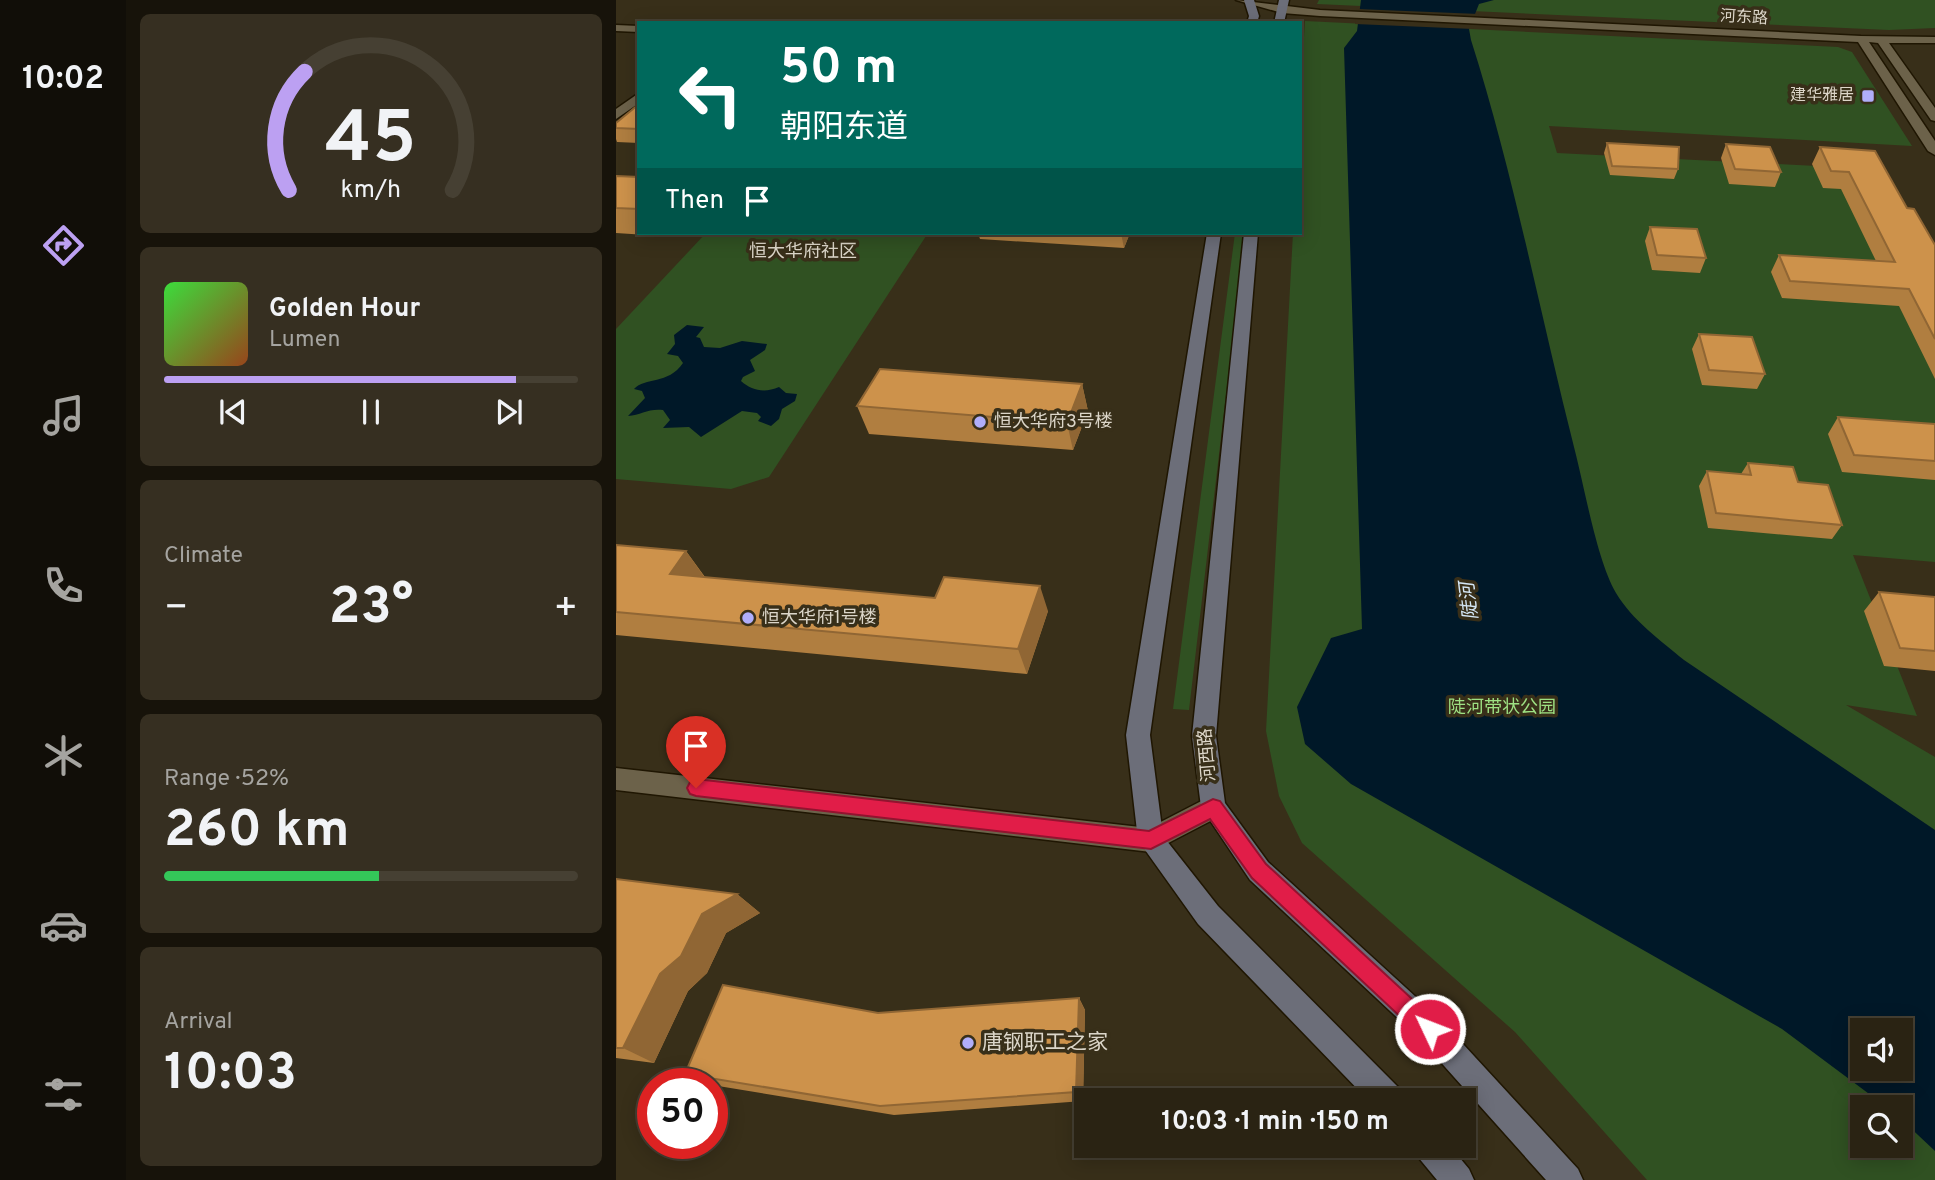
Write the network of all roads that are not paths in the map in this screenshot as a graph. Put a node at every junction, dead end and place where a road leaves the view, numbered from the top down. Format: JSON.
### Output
{"nodes":[{"id":1,"x":1247,"y":1,"type":"edge"},
{"id":2,"x":1283,"y":5,"type":"edge"},
{"id":3,"x":1253,"y":21,"type":"edge"},
{"id":4,"x":616,"y":27,"type":"edge"},
{"id":5,"x":637,"y":29,"type":"edge"},
{"id":6,"x":1861,"y":40,"type":"junction"},
{"id":7,"x":1882,"y":40,"type":"junction"},
{"id":8,"x":1935,"y":40,"type":"edge"},
{"id":9,"x":637,"y":99,"type":"edge"},
{"id":10,"x":616,"y":115,"type":"edge"},
{"id":11,"x":1935,"y":117,"type":"edge"},
{"id":12,"x":1935,"y":151,"type":"edge"},
{"id":13,"x":1214,"y":235,"type":"edge"},
{"id":14,"x":1251,"y":235,"type":"edge"},
{"id":15,"x":616,"y":779,"type":"edge"},
{"id":16,"x":1213,"y":807,"type":"junction"},
{"id":17,"x":1151,"y":840,"type":"junction"},
{"id":18,"x":1377,"y":1088,"type":"edge"},
{"id":19,"x":1439,"y":1158,"type":"edge"},
{"id":20,"x":1458,"y":1180,"type":"edge"},
{"id":21,"x":1566,"y":1180,"type":"edge"}],
"edges":[{"from":1,"to":2,"type":"street","name":"河东路"},
{"from":1,"to":3,"type":"main road"},
{"from":2,"to":6,"type":"street","name":"河东路"},
{"from":4,"to":5,"type":"street"},
{"from":6,"to":7,"type":"street","name":"河东路"},
{"from":6,"to":12,"type":"street"},
{"from":7,"to":8,"type":"street","name":"河东路"},
{"from":7,"to":11,"type":"street"},
{"from":9,"to":10,"type":"street"},
{"from":13,"to":17,"type":"main road"},
{"from":14,"to":16,"type":"main road","name":"河西路"},
{"from":15,"to":17,"type":"street"},
{"from":16,"to":17,"type":"street"},
{"from":16,"to":21,"type":"main road","name":"河西路"},
{"from":17,"to":18,"type":"main road"},
{"from":19,"to":20,"type":"main road"}]}
